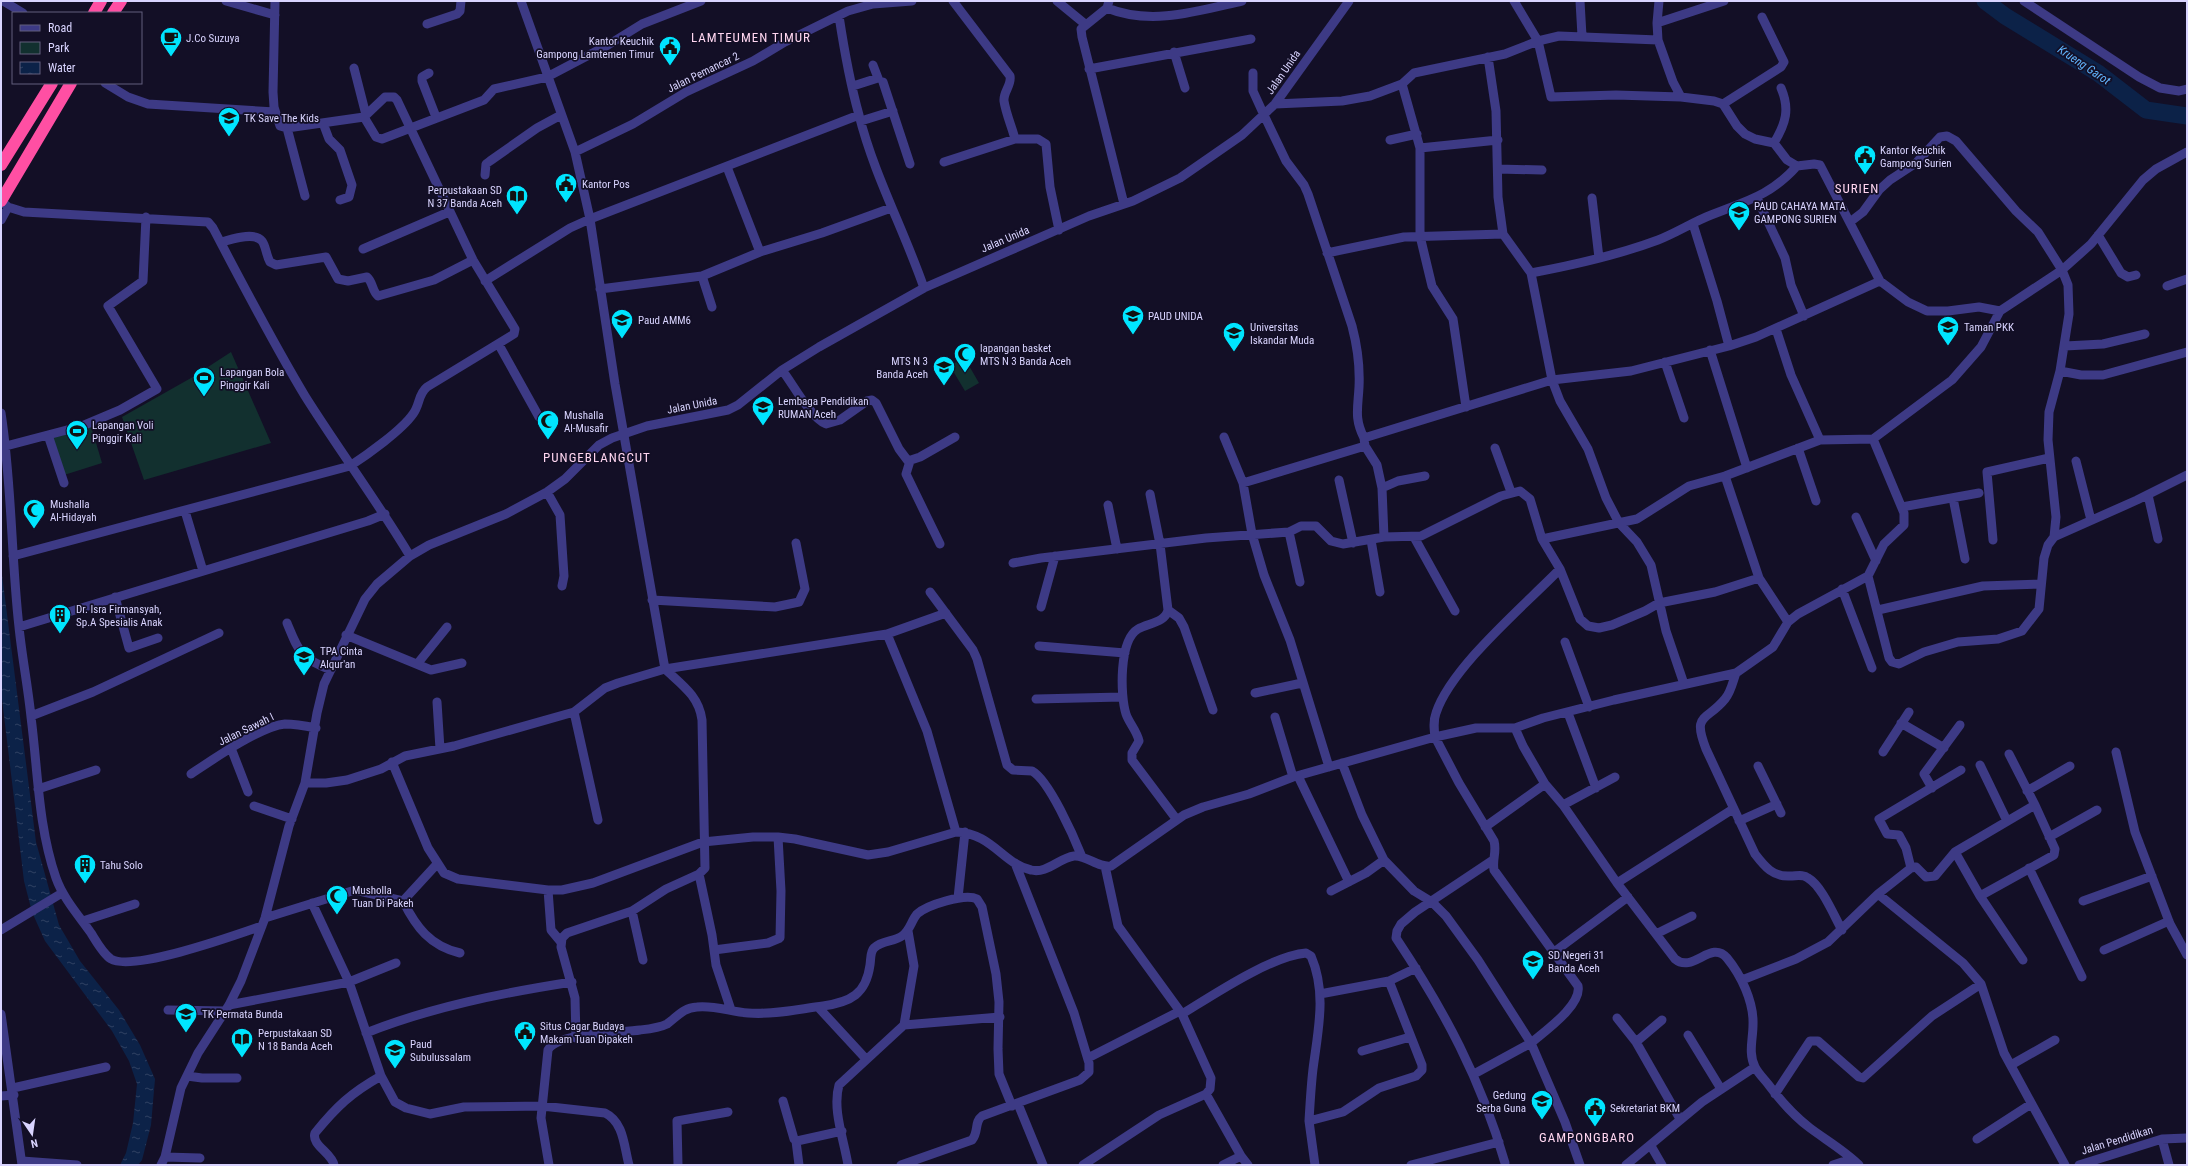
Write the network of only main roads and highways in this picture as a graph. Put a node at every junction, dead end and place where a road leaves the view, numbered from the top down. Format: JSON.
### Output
{"nodes":[{"id":1,"x":101,"y":1,"type":"edge"},
{"id":2,"x":121,"y":1,"type":"edge"},
{"id":3,"x":95,"y":12,"type":"edge"},
{"id":4,"x":115,"y":12,"type":"edge"},
{"id":5,"x":51,"y":84,"type":"edge"},
{"id":6,"x":70,"y":84,"type":"edge"},
{"id":7,"x":1,"y":165,"type":"edge"},
{"id":8,"x":3,"y":203,"type":"edge"}],
"edges":[{"from":1,"to":3,"type":"highway"},
{"from":2,"to":4,"type":"highway"},
{"from":5,"to":7,"type":"highway"},
{"from":6,"to":8,"type":"highway"}]}
